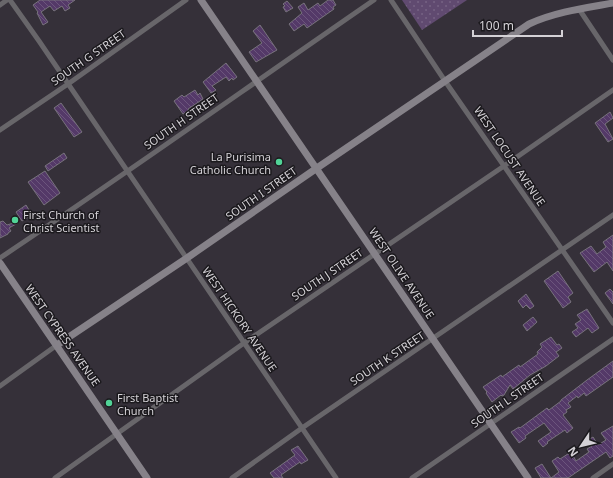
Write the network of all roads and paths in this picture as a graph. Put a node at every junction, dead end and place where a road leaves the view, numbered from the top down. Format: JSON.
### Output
{"nodes":[{"id":1,"x":8,"y":0,"type":"edge"},
{"id":2,"x":186,"y":0,"type":"edge"},
{"id":3,"x":201,"y":0,"type":"edge"},
{"id":4,"x":374,"y":0,"type":"edge"},
{"id":5,"x":391,"y":0,"type":"edge"},
{"id":6,"x":613,"y":3,"type":"edge"},
{"id":7,"x":0,"y":5,"type":"edge"},
{"id":8,"x":579,"y":9,"type":"junction"},
{"id":9,"x":613,"y":60,"type":"edge"},
{"id":10,"x":256,"y":81,"type":"junction"},
{"id":11,"x":445,"y":81,"type":"junction"},
{"id":12,"x":68,"y":84,"type":"junction"},
{"id":13,"x":613,"y":90,"type":"edge"},
{"id":14,"x":0,"y":130,"type":"edge"},
{"id":15,"x":504,"y":166,"type":"junction"},
{"id":16,"x":317,"y":168,"type":"junction"},
{"id":17,"x":128,"y":172,"type":"junction"},
{"id":18,"x":613,"y":215,"type":"edge"},
{"id":19,"x":562,"y":250,"type":"junction"},
{"id":20,"x":375,"y":254,"type":"junction"},
{"id":21,"x":0,"y":258,"type":"edge"},
{"id":22,"x":187,"y":258,"type":"junction"},
{"id":23,"x":0,"y":263,"type":"edge"},
{"id":24,"x":613,"y":323,"type":"edge"},
{"id":25,"x":433,"y":338,"type":"junction"},
{"id":26,"x":613,"y":339,"type":"edge"},
{"id":27,"x":244,"y":343,"type":"junction"},
{"id":28,"x":57,"y":345,"type":"junction"},
{"id":29,"x":0,"y":386,"type":"edge"},
{"id":30,"x":491,"y":423,"type":"junction"},
{"id":31,"x":302,"y":428,"type":"junction"},
{"id":32,"x":117,"y":433,"type":"junction"},
{"id":33,"x":613,"y":464,"type":"edge"},
{"id":34,"x":56,"y":478,"type":"edge"},
{"id":35,"x":147,"y":478,"type":"edge"},
{"id":36,"x":232,"y":478,"type":"edge"},
{"id":37,"x":336,"y":478,"type":"edge"},
{"id":38,"x":412,"y":478,"type":"edge"},
{"id":39,"x":528,"y":478,"type":"edge"},
{"id":40,"x":593,"y":478,"type":"edge"}],
"edges":[{"from":1,"to":7,"type":"street"},
{"from":1,"to":12,"type":"street","name":"WEST HICKORY AVENUE"},
{"from":2,"to":12,"type":"street","name":"SOUTH G STREET"},
{"from":3,"to":10,"type":"street","name":"WEST OLIVE AVENUE"},
{"from":4,"to":10,"type":"street","name":"SOUTH H STREET"},
{"from":5,"to":11,"type":"street","name":"WEST LOCUST AVENUE"},
{"from":6,"to":8,"type":"street","name":"SOUTH I STREET"},
{"from":8,"to":9,"type":"street"},
{"from":8,"to":11,"type":"street","name":"SOUTH I STREET"},
{"from":10,"to":16,"type":"street","name":"WEST OLIVE AVENUE"},
{"from":10,"to":17,"type":"street","name":"SOUTH H STREET"},
{"from":11,"to":15,"type":"street","name":"WEST LOCUST AVENUE"},
{"from":11,"to":16,"type":"street","name":"SOUTH I STREET"},
{"from":12,"to":14,"type":"street","name":"SOUTH G STREET"},
{"from":12,"to":17,"type":"street","name":"WEST HICKORY AVENUE"},
{"from":13,"to":15,"type":"street","name":"SOUTH J STREET"},
{"from":15,"to":19,"type":"street","name":"WEST LOCUST AVENUE"},
{"from":15,"to":20,"type":"street","name":"SOUTH J STREET"},
{"from":16,"to":20,"type":"street","name":"WEST OLIVE AVENUE"},
{"from":16,"to":22,"type":"street","name":"SOUTH I STREET"},
{"from":17,"to":21,"type":"street","name":"SOUTH H STREET"},
{"from":17,"to":22,"type":"street","name":"WEST HICKORY AVENUE"},
{"from":18,"to":19,"type":"street","name":"SOUTH K STREET"},
{"from":19,"to":24,"type":"street","name":"WEST LOCUST AVENUE"},
{"from":19,"to":25,"type":"street","name":"SOUTH K STREET"},
{"from":20,"to":25,"type":"street","name":"WEST OLIVE AVENUE"},
{"from":20,"to":27,"type":"street","name":"SOUTH J STREET"},
{"from":22,"to":27,"type":"street","name":"WEST HICKORY AVENUE"},
{"from":22,"to":28,"type":"street","name":"SOUTH I STREET"},
{"from":23,"to":28,"type":"street","name":"WEST CYPRESS AVENUE"},
{"from":25,"to":30,"type":"street","name":"WEST OLIVE AVENUE"},
{"from":25,"to":31,"type":"street","name":"SOUTH K STREET"},
{"from":26,"to":30,"type":"street","name":"SOUTH L STREET"},
{"from":27,"to":31,"type":"street","name":"WEST HICKORY AVENUE"},
{"from":27,"to":32,"type":"street","name":"SOUTH J STREET"},
{"from":28,"to":29,"type":"street","name":"SOUTH I STREET"},
{"from":28,"to":32,"type":"street","name":"WEST CYPRESS AVENUE"},
{"from":30,"to":38,"type":"street","name":"SOUTH L STREET"},
{"from":30,"to":39,"type":"street","name":"WEST OLIVE AVENUE"},
{"from":31,"to":36,"type":"street","name":"SOUTH K STREET"},
{"from":31,"to":37,"type":"street","name":"WEST HICKORY AVENUE"},
{"from":32,"to":34,"type":"street","name":"SOUTH J STREET"},
{"from":32,"to":35,"type":"street","name":"WEST CYPRESS AVENUE"},
{"from":33,"to":40,"type":"street"}]}
